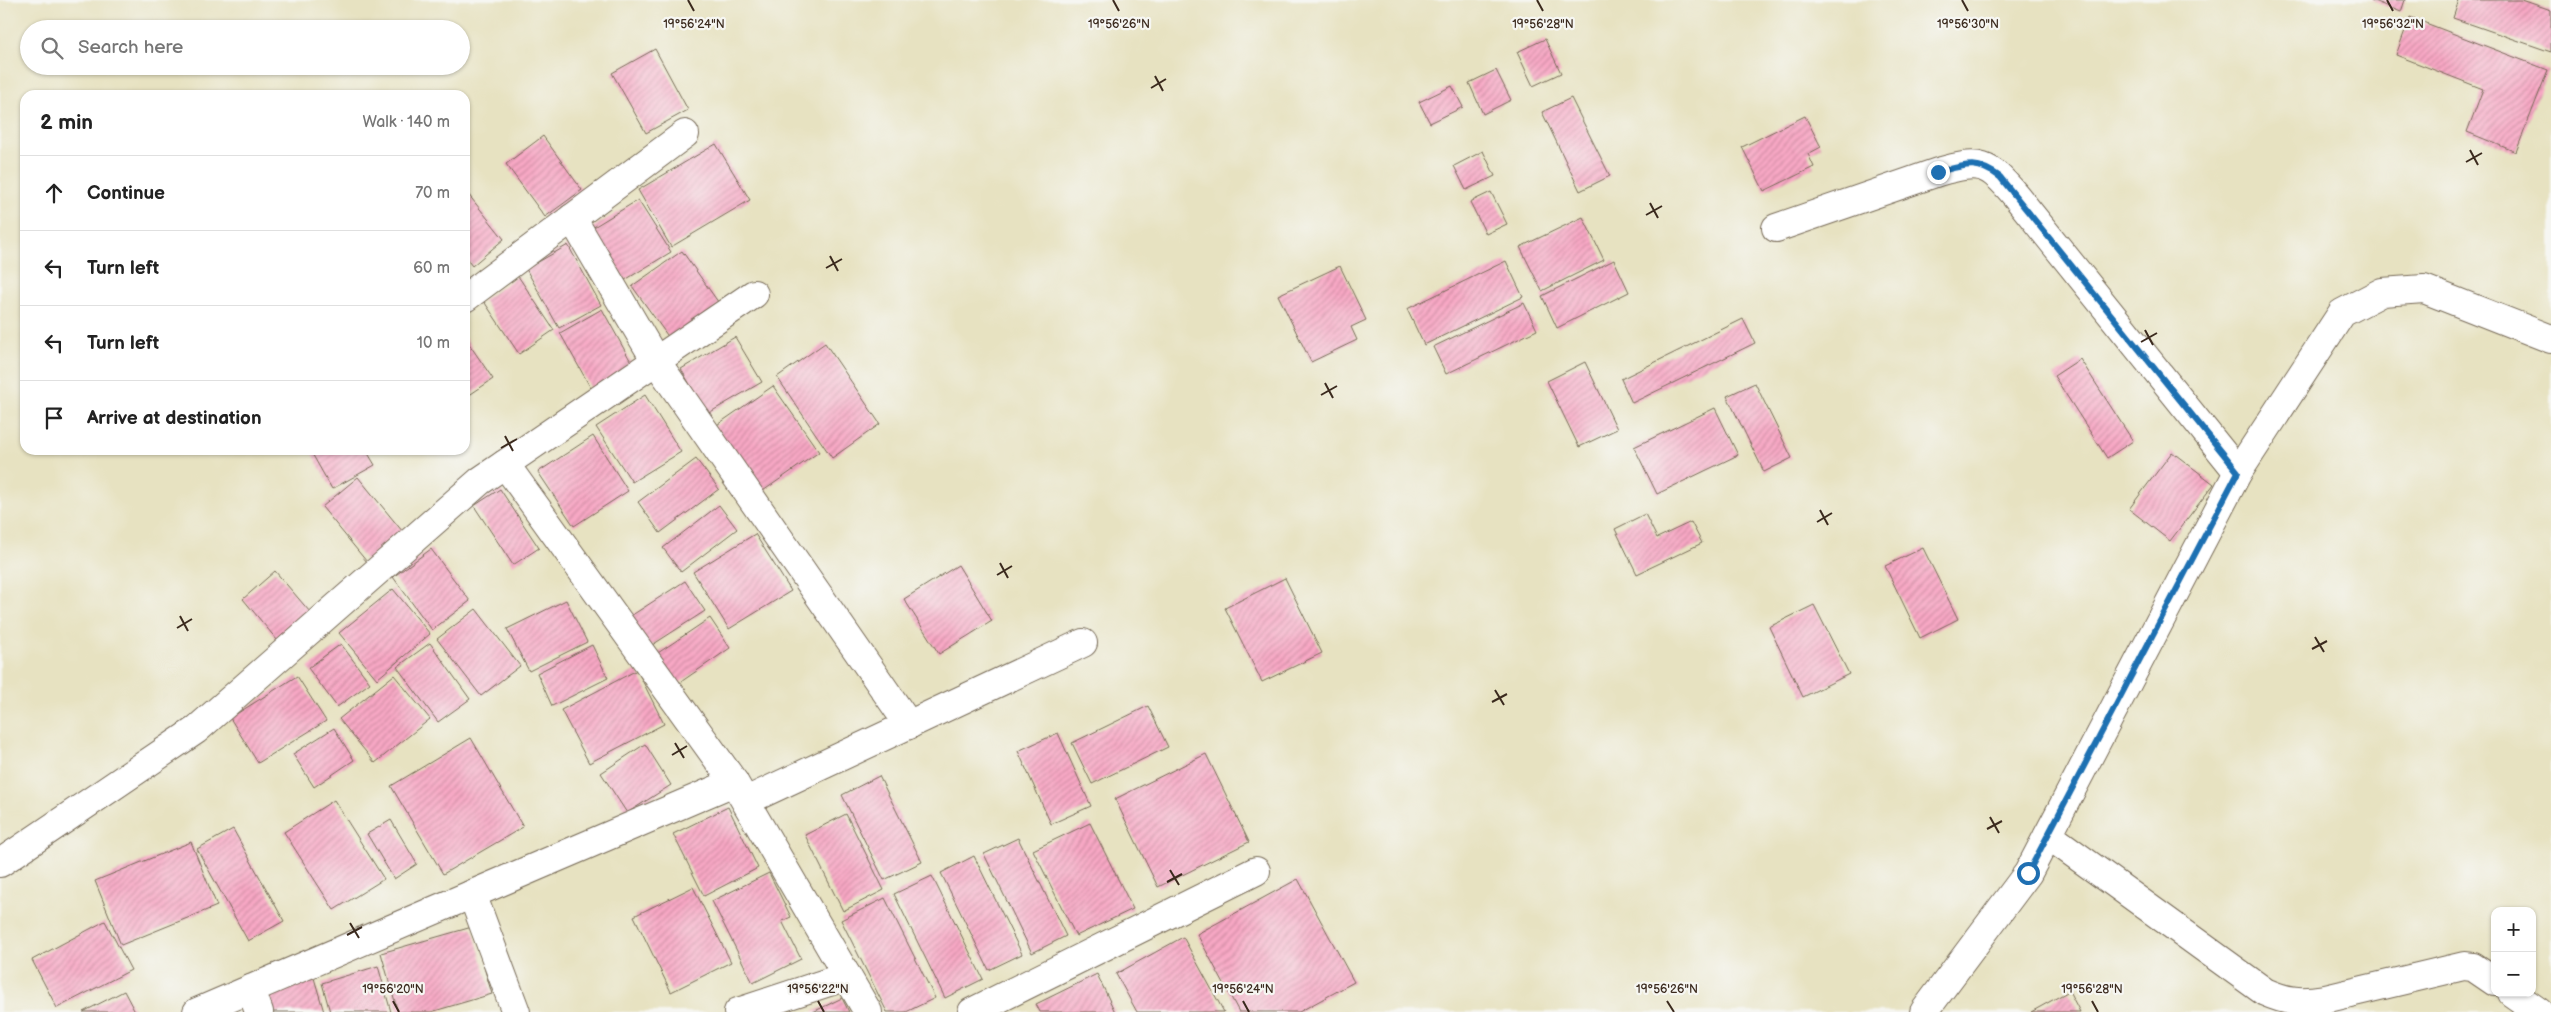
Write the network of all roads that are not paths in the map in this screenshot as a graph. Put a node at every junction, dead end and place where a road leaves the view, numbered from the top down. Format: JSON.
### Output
{"nodes":[{"id":1,"x":685,"y":134,"type":"dead end"},
{"id":2,"x":572,"y":218,"type":"junction"},
{"id":3,"x":1776,"y":228,"type":"dead end"},
{"id":4,"x":470,"y":294,"type":"edge"},
{"id":5,"x":754,"y":294,"type":"dead end"},
{"id":6,"x":2551,"y":339,"type":"edge"},
{"id":7,"x":656,"y":361,"type":"junction"},
{"id":8,"x":505,"y":464,"type":"junction"},
{"id":9,"x":2238,"y":472,"type":"junction"},
{"id":10,"x":1083,"y":643,"type":"dead end"},
{"id":11,"x":909,"y":725,"type":"junction"},
{"id":12,"x":740,"y":792,"type":"junction"},
{"id":13,"x":2048,"y":835,"type":"junction"},
{"id":14,"x":0,"y":863,"type":"edge"},
{"id":15,"x":1256,"y":871,"type":"dead end"},
{"id":16,"x":472,"y":894,"type":"junction"},
{"id":17,"x":847,"y":976,"type":"junction"},
{"id":18,"x":2491,"y":979,"type":"edge"},
{"id":19,"x":2518,"y":997,"type":"edge"},
{"id":20,"x":255,"y":1001,"type":"edge"},
{"id":21,"x":197,"y":1012,"type":"edge"},
{"id":22,"x":516,"y":1012,"type":"edge"},
{"id":23,"x":738,"y":1012,"type":"edge"},
{"id":24,"x":868,"y":1012,"type":"edge"},
{"id":25,"x":972,"y":1012,"type":"edge"},
{"id":26,"x":1924,"y":1012,"type":"edge"},
{"id":27,"x":2539,"y":1012,"type":"edge"}],
"edges":[{"from":1,"to":2,"type":"street"},
{"from":2,"to":4,"type":"street"},
{"from":2,"to":7,"type":"street"},
{"from":3,"to":9,"type":"street"},
{"from":5,"to":7,"type":"street"},
{"from":6,"to":9,"type":"street"},
{"from":7,"to":8,"type":"street"},
{"from":7,"to":11,"type":"street"},
{"from":8,"to":12,"type":"street"},
{"from":8,"to":14,"type":"street"},
{"from":9,"to":13,"type":"street"},
{"from":10,"to":11,"type":"street"},
{"from":11,"to":12,"type":"street"},
{"from":12,"to":16,"type":"street"},
{"from":12,"to":17,"type":"street"},
{"from":13,"to":18,"type":"street"},
{"from":13,"to":26,"type":"street"},
{"from":15,"to":25,"type":"street"},
{"from":16,"to":20,"type":"street"},
{"from":16,"to":22,"type":"street"},
{"from":17,"to":23,"type":"street"},
{"from":17,"to":24,"type":"street"},
{"from":19,"to":27,"type":"street"},
{"from":20,"to":21,"type":"street"}]}
